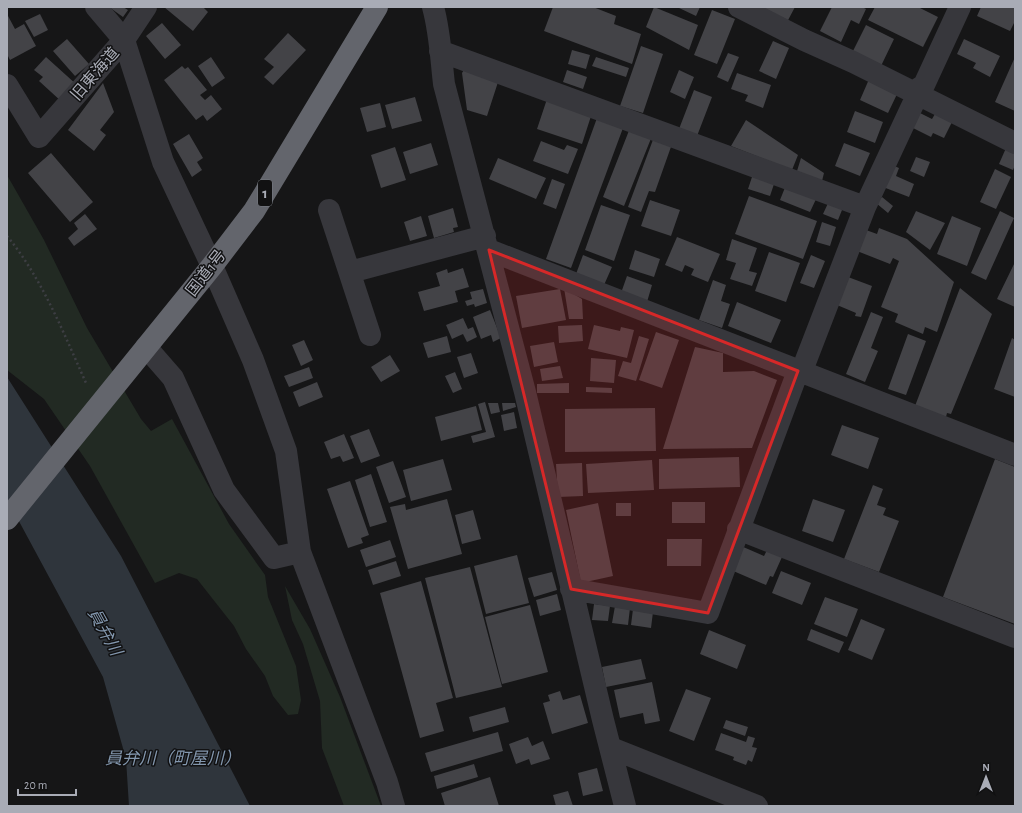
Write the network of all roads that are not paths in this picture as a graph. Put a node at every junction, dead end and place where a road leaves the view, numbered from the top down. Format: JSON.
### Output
{"nodes":[{"id":1,"x":96,"y":7,"type":"edge"},
{"id":2,"x":146,"y":7,"type":"edge"},
{"id":3,"x":377,"y":7,"type":"edge"},
{"id":4,"x":433,"y":7,"type":"edge"},
{"id":5,"x":738,"y":7,"type":"edge"},
{"id":6,"x":960,"y":7,"type":"edge"},
{"id":7,"x":124,"y":40,"type":"junction"},
{"id":8,"x":440,"y":51,"type":"junction"},
{"id":9,"x":7,"y":85,"type":"edge"},
{"id":10,"x":918,"y":94,"type":"junction"},
{"id":11,"x":1015,"y":142,"type":"edge"},
{"id":12,"x":865,"y":207,"type":"junction"},
{"id":13,"x":329,"y":210,"type":"dead end"},
{"id":14,"x":487,"y":243,"type":"junction"},
{"id":15,"x":212,"y":266,"type":"junction"},
{"id":16,"x":350,"y":272,"type":"junction"},
{"id":17,"x":370,"y":335,"type":"dead end"},
{"id":18,"x":146,"y":347,"type":"junction"},
{"id":19,"x":800,"y":372,"type":"junction"},
{"id":20,"x":1015,"y":456,"type":"edge"},
{"id":21,"x":7,"y":519,"type":"edge"},
{"id":22,"x":738,"y":529,"type":"junction"},
{"id":23,"x":300,"y":552,"type":"junction"},
{"id":24,"x":571,"y":589,"type":"junction"},
{"id":25,"x":1015,"y":637,"type":"edge"},
{"id":26,"x":611,"y":748,"type":"junction"},
{"id":27,"x":387,"y":782,"type":"junction"},
{"id":28,"x":394,"y":806,"type":"edge"},
{"id":29,"x":407,"y":806,"type":"edge"},
{"id":30,"x":625,"y":806,"type":"edge"},
{"id":31,"x":757,"y":806,"type":"edge"}],
"edges":[{"from":1,"to":7,"type":"street"},
{"from":2,"to":7,"type":"street","name":"旧東海道"},
{"from":3,"to":15,"type":"highway","name":"国道1号","number":"1"},
{"from":4,"to":8,"type":"street"},
{"from":5,"to":10,"type":"street"},
{"from":6,"to":10,"type":"street"},
{"from":7,"to":9,"type":"street","name":"旧東海道"},
{"from":7,"to":15,"type":"street"},
{"from":8,"to":12,"type":"street"},
{"from":8,"to":14,"type":"street"},
{"from":10,"to":11,"type":"street"},
{"from":10,"to":12,"type":"street"},
{"from":12,"to":19,"type":"street"},
{"from":13,"to":16,"type":"street"},
{"from":14,"to":16,"type":"street"},
{"from":14,"to":19,"type":"street"},
{"from":14,"to":24,"type":"street"},
{"from":15,"to":18,"type":"highway","name":"国道1号","number":"1"},
{"from":15,"to":23,"type":"street"},
{"from":16,"to":17,"type":"street"},
{"from":18,"to":21,"type":"highway","name":"国道1号","number":"1"},
{"from":18,"to":23,"type":"street"},
{"from":19,"to":20,"type":"street"},
{"from":19,"to":22,"type":"street"},
{"from":22,"to":24,"type":"street"},
{"from":22,"to":25,"type":"street"},
{"from":23,"to":27,"type":"street"},
{"from":24,"to":26,"type":"street"},
{"from":26,"to":30,"type":"street"},
{"from":26,"to":31,"type":"street"},
{"from":27,"to":28,"type":"street"},
{"from":27,"to":29,"type":"street"}]}
